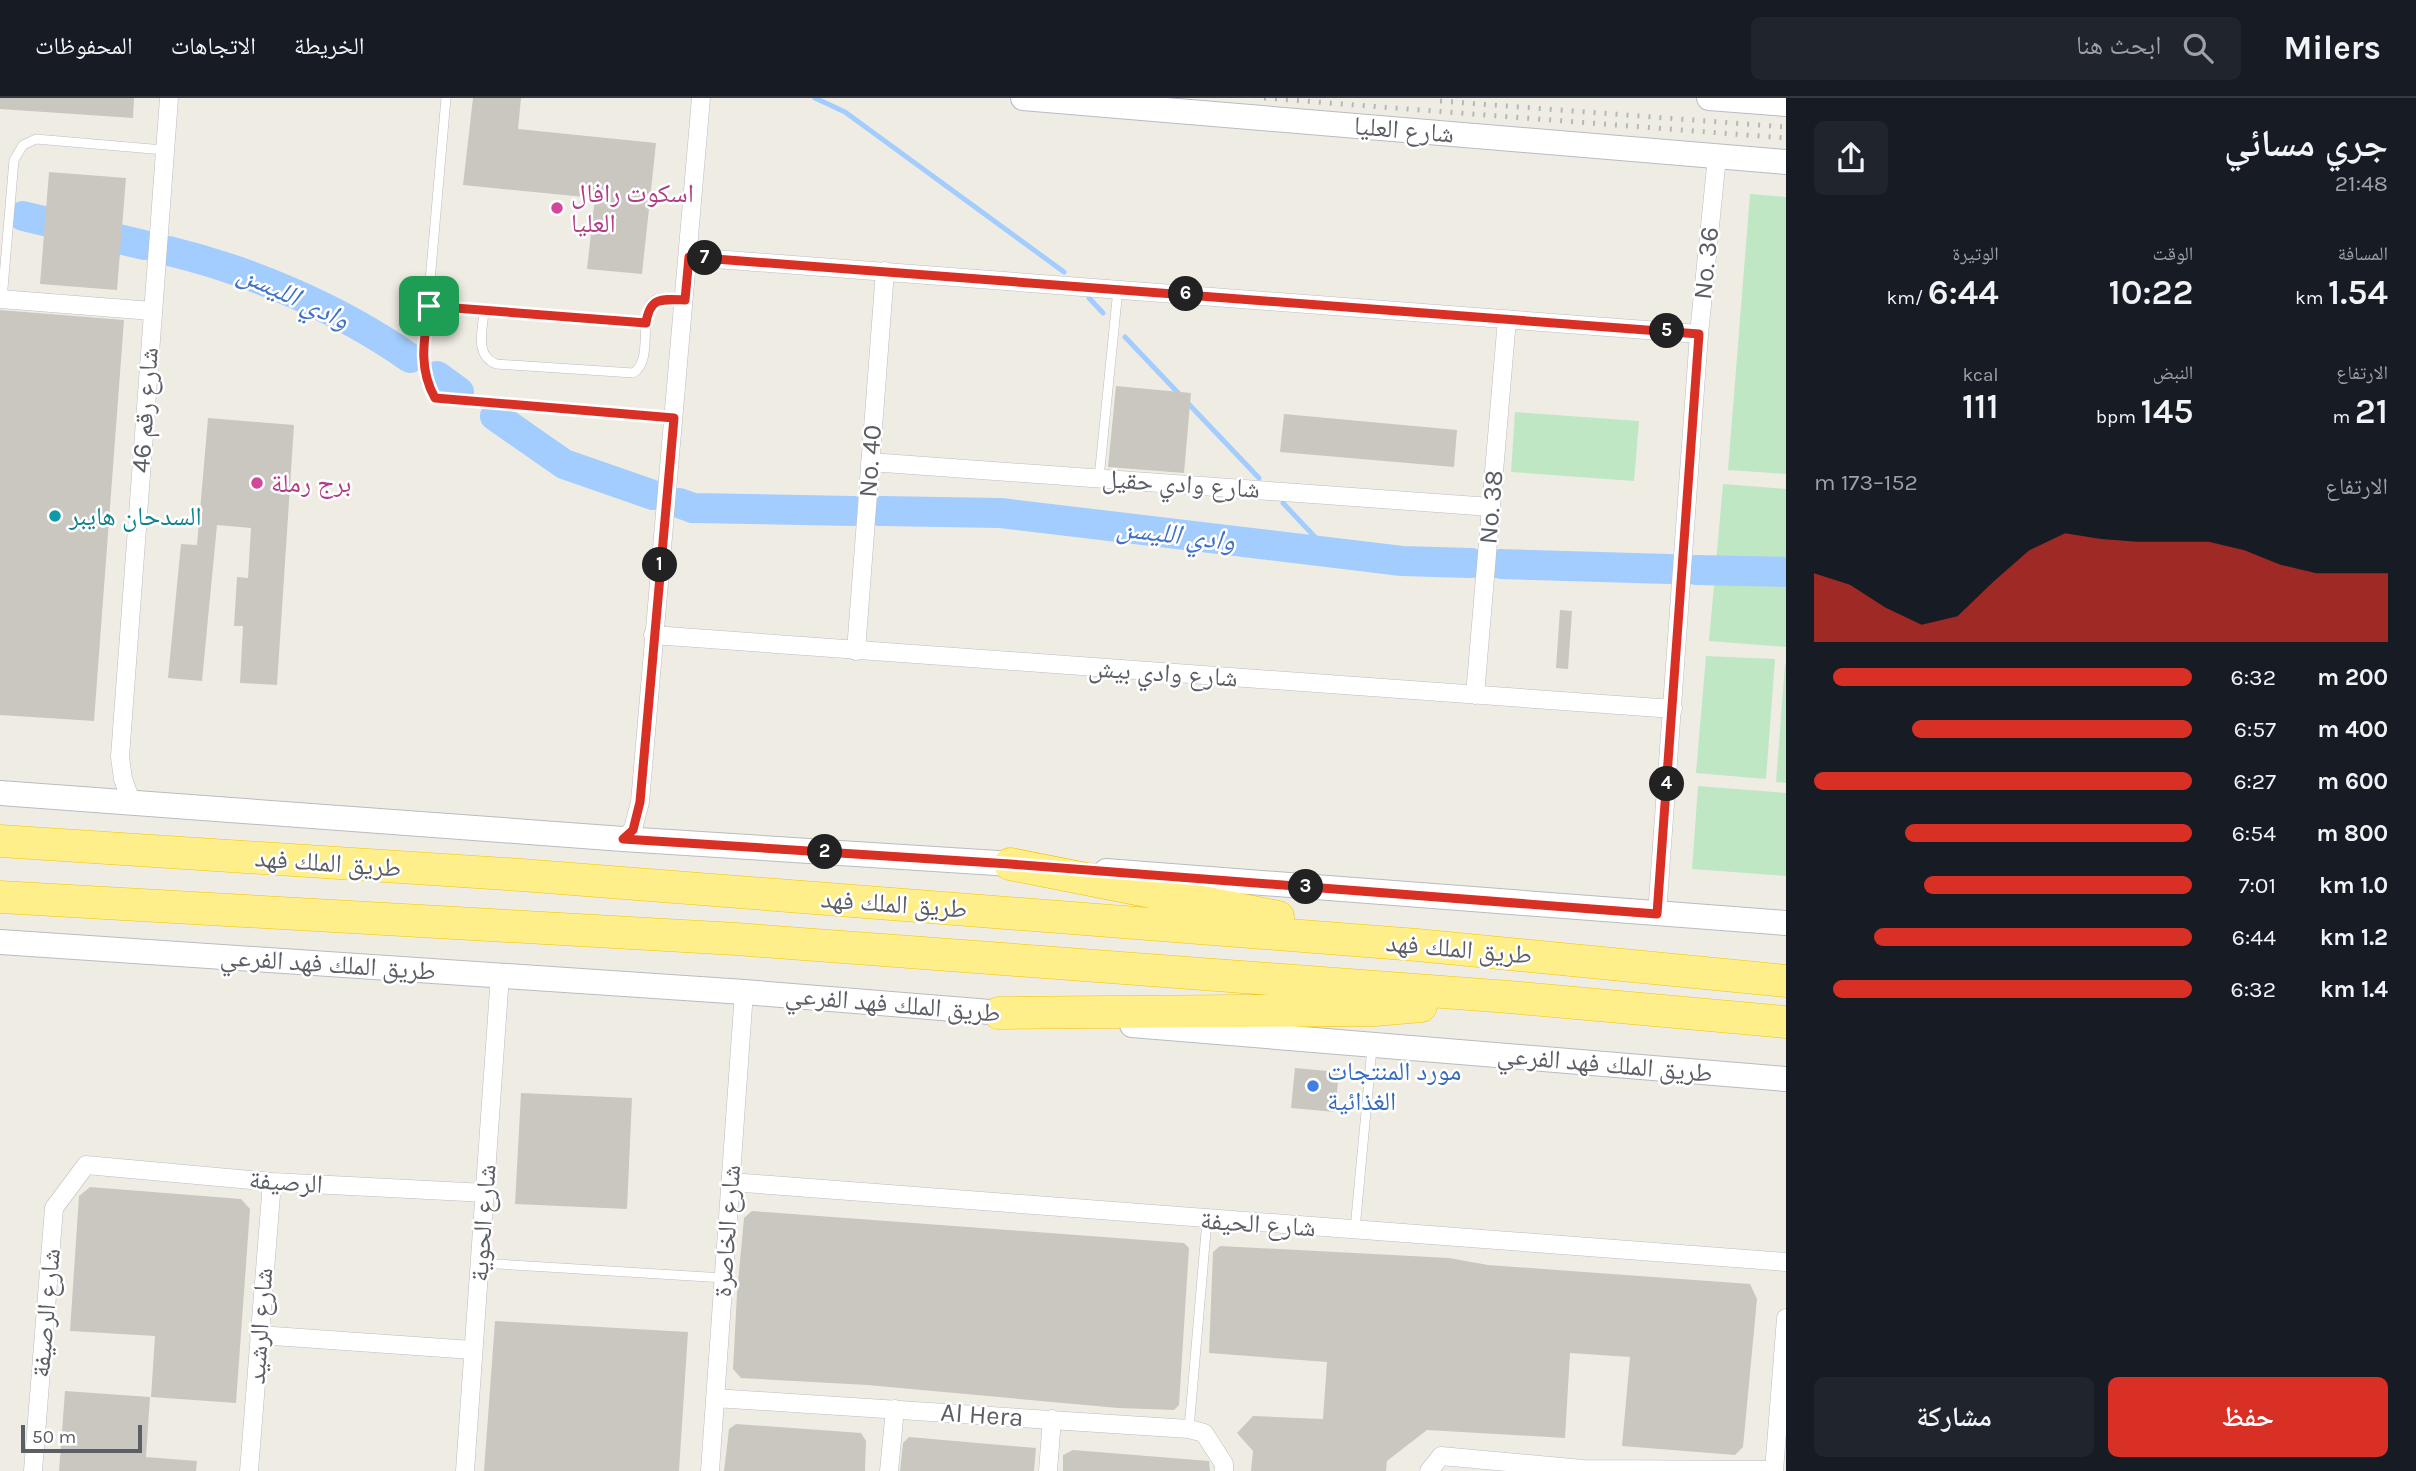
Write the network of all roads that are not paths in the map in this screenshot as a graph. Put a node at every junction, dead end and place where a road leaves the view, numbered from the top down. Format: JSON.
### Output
{"nodes":[{"id":1,"x":169,"y":98,"type":"edge"},
{"id":2,"x":446,"y":98,"type":"edge"},
{"id":3,"x":701,"y":98,"type":"edge"},
{"id":4,"x":1023,"y":98,"type":"edge"},
{"id":5,"x":1709,"y":98,"type":"edge"},
{"id":6,"x":1786,"y":104,"type":"edge"},
{"id":7,"x":164,"y":150,"type":"junction"},
{"id":8,"x":1717,"y":157,"type":"junction"},
{"id":9,"x":1786,"y":162,"type":"edge"},
{"id":10,"x":689,"y":257,"type":"junction"},
{"id":11,"x":885,"y":271,"type":"junction"},
{"id":12,"x":1118,"y":289,"type":"junction"},
{"id":13,"x":1,"y":300,"type":"edge"},
{"id":14,"x":685,"y":300,"type":"junction"},
{"id":15,"x":429,"y":306,"type":"junction"},
{"id":16,"x":484,"y":310,"type":"junction"},
{"id":17,"x":152,"y":311,"type":"junction"},
{"id":18,"x":1507,"y":319,"type":"junction"},
{"id":19,"x":646,"y":323,"type":"junction"},
{"id":20,"x":1699,"y":334,"type":"junction"},
{"id":21,"x":674,"y":418,"type":"junction"},
{"id":22,"x":870,"y":462,"type":"junction"},
{"id":23,"x":1099,"y":478,"type":"junction"},
{"id":24,"x":1491,"y":507,"type":"junction"},
{"id":25,"x":653,"y":635,"type":"junction"},
{"id":26,"x":856,"y":651,"type":"junction"},
{"id":27,"x":1475,"y":695,"type":"junction"},
{"id":28,"x":1673,"y":709,"type":"junction"},
{"id":29,"x":6,"y":796,"type":"edge"},
{"id":30,"x":132,"y":804,"type":"junction"},
{"id":31,"x":623,"y":839,"type":"junction"},
{"id":32,"x":0,"y":841,"type":"edge"},
{"id":33,"x":1010,"y":864,"type":"junction"},
{"id":34,"x":0,"y":897,"type":"edge"},
{"id":35,"x":1657,"y":914,"type":"junction"},
{"id":36,"x":1786,"y":923,"type":"edge"},
{"id":37,"x":3,"y":942,"type":"edge"},
{"id":38,"x":1417,"y":945,"type":"junction"},
{"id":39,"x":500,"y":975,"type":"junction"},
{"id":40,"x":1786,"y":975,"type":"edge"},
{"id":41,"x":1742,"y":976,"type":"junction"},
{"id":42,"x":1786,"y":981,"type":"edge"},
{"id":43,"x":744,"y":992,"type":"junction"},
{"id":44,"x":1509,"y":997,"type":"junction"},
{"id":45,"x":999,"y":1013,"type":"junction"},
{"id":46,"x":1734,"y":1018,"type":"junction"},
{"id":47,"x":1786,"y":1022,"type":"edge"},
{"id":48,"x":1786,"y":1028,"type":"edge"},
{"id":49,"x":1372,"y":1046,"type":"junction"},
{"id":50,"x":1786,"y":1079,"type":"edge"},
{"id":51,"x":86,"y":1165,"type":"joint"},
{"id":52,"x":272,"y":1182,"type":"junction"},
{"id":53,"x":731,"y":1182,"type":"junction"},
{"id":54,"x":486,"y":1193,"type":"junction"},
{"id":55,"x":1207,"y":1220,"type":"junction"},
{"id":56,"x":1355,"y":1231,"type":"junction"},
{"id":57,"x":1786,"y":1262,"type":"edge"},
{"id":58,"x":481,"y":1263,"type":"junction"},
{"id":59,"x":724,"y":1278,"type":"junction"},
{"id":60,"x":1786,"y":1318,"type":"edge"},
{"id":61,"x":259,"y":1335,"type":"junction"},
{"id":62,"x":472,"y":1350,"type":"junction"},
{"id":63,"x":715,"y":1398,"type":"junction"},
{"id":64,"x":1783,"y":1398,"type":"edge"},
{"id":65,"x":895,"y":1409,"type":"junction"},
{"id":66,"x":1052,"y":1419,"type":"junction"},
{"id":67,"x":1189,"y":1429,"type":"junction"},
{"id":68,"x":1583,"y":1470,"type":"edge"},
{"id":69,"x":33,"y":1471,"type":"edge"},
{"id":70,"x":249,"y":1471,"type":"edge"},
{"id":71,"x":465,"y":1471,"type":"edge"},
{"id":72,"x":710,"y":1471,"type":"edge"},
{"id":73,"x":889,"y":1471,"type":"edge"},
{"id":74,"x":1048,"y":1471,"type":"edge"},
{"id":75,"x":1224,"y":1471,"type":"edge"},
{"id":76,"x":1429,"y":1471,"type":"edge"},
{"id":77,"x":1774,"y":1471,"type":"edge"}],
"edges":[{"from":1,"to":7,"type":"street","name":"شارع رقم 46"},
{"from":2,"to":15,"type":"lane"},
{"from":3,"to":10,"type":"street"},
{"from":4,"to":8,"type":"main road","name":"شارع العليا"},
{"from":5,"to":6,"type":"main road"},
{"from":7,"to":13,"type":"lane"},
{"from":7,"to":17,"type":"street","name":"شارع رقم 46"},
{"from":8,"to":9,"type":"main road","name":"شارع العليا"},
{"from":8,"to":20,"type":"street","name":"No. 36"},
{"from":10,"to":11,"type":"street"},
{"from":10,"to":14,"type":"street"},
{"from":11,"to":12,"type":"street"},
{"from":11,"to":22,"type":"street","name":"No. 40"},
{"from":12,"to":18,"type":"street"},
{"from":12,"to":23,"type":"lane"},
{"from":13,"to":17,"type":"street"},
{"from":14,"to":19,"type":"lane"},
{"from":14,"to":21,"type":"street"},
{"from":15,"to":16,"type":"lane"},
{"from":15,"to":21,"type":"lane"},
{"from":16,"to":19,"type":"lane"},
{"from":16,"to":19,"type":"lane"},
{"from":17,"to":30,"type":"street","name":"شارع رقم 46"},
{"from":18,"to":20,"type":"street"},
{"from":18,"to":24,"type":"street","name":"No. 38"},
{"from":20,"to":28,"type":"street","name":"No. 36"},
{"from":21,"to":25,"type":"street"},
{"from":22,"to":23,"type":"street","name":"شارع وادي حقيل"},
{"from":22,"to":26,"type":"street","name":"No. 40"},
{"from":23,"to":24,"type":"street","name":"شارع وادي حقيل"},
{"from":24,"to":27,"type":"street","name":"No. 38"},
{"from":25,"to":26,"type":"street","name":"شارع وادي بيش"},
{"from":25,"to":31,"type":"street"},
{"from":26,"to":27,"type":"street","name":"شارع وادي بيش"},
{"from":27,"to":28,"type":"street","name":"شارع وادي بيش"},
{"from":28,"to":35,"type":"street","name":"No. 36"},
{"from":29,"to":30,"type":"main road"},
{"from":30,"to":31,"type":"main road"},
{"from":31,"to":33,"type":"main road"},
{"from":32,"to":38,"type":"highway","name":"طريق الملك فهد"},
{"from":33,"to":35,"type":"main road"},
{"from":33,"to":38,"type":"highway"},
{"from":34,"to":44,"type":"highway","name":"طريق الملك فهد"},
{"from":35,"to":36,"type":"main road"},
{"from":37,"to":39,"type":"main road","name":"طريق الملك فهد الفرعي"},
{"from":38,"to":41,"type":"highway","name":"طريق الملك فهد"},
{"from":39,"to":43,"type":"main road","name":"طريق الملك فهد الفرعي"},
{"from":39,"to":54,"type":"street","name":"شارع الحوية"},
{"from":40,"to":41,"type":"highway"},
{"from":41,"to":42,"type":"highway","name":"طريق الملك فهد"},
{"from":43,"to":45,"type":"main road","name":"طريق الملك فهد الفرعي"},
{"from":43,"to":53,"type":"street","name":"شارع الخاصرة"},
{"from":44,"to":45,"type":"highway"},
{"from":44,"to":46,"type":"highway","name":"طريق الملك فهد"},
{"from":45,"to":49,"type":"main road","name":"طريق الملك فهد الفرعي"},
{"from":46,"to":47,"type":"highway","name":"طريق الملك فهد"},
{"from":46,"to":48,"type":"highway"},
{"from":49,"to":50,"type":"main road","name":"طريق الملك فهد الفرعي"},
{"from":49,"to":56,"type":"lane"},
{"from":51,"to":52,"type":"street","name":"الرصيفة"},
{"from":51,"to":69,"type":"street","name":"شارع الرصيفة"},
{"from":52,"to":54,"type":"street","name":"الرصيفة"},
{"from":52,"to":61,"type":"street","name":"شارع الرشيد"},
{"from":53,"to":55,"type":"street","name":"شارع الحيفة"},
{"from":53,"to":59,"type":"street","name":"شارع الخاصرة"},
{"from":54,"to":58,"type":"street","name":"شارع الحوية"},
{"from":55,"to":56,"type":"street","name":"شارع الحيفة"},
{"from":55,"to":67,"type":"lane"},
{"from":56,"to":57,"type":"street","name":"شارع الحيفة"},
{"from":58,"to":59,"type":"lane"},
{"from":58,"to":62,"type":"street","name":"شارع الحوية"},
{"from":59,"to":63,"type":"street","name":"شارع الخاصرة"},
{"from":60,"to":64,"type":"street"},
{"from":61,"to":62,"type":"street"},
{"from":61,"to":70,"type":"street","name":"شارع الرشيد"},
{"from":62,"to":71,"type":"street","name":"شارع الحوية"},
{"from":63,"to":65,"type":"street","name":"Al Hera"},
{"from":63,"to":72,"type":"street","name":"شارع الخاصرة"},
{"from":64,"to":77,"type":"street"},
{"from":65,"to":66,"type":"street","name":"Al Hera"},
{"from":65,"to":73,"type":"street"},
{"from":66,"to":67,"type":"street","name":"Al Hera"},
{"from":66,"to":74,"type":"street"},
{"from":67,"to":75,"type":"street"},
{"from":68,"to":76,"type":"street"},
{"from":68,"to":77,"type":"street"}]}
